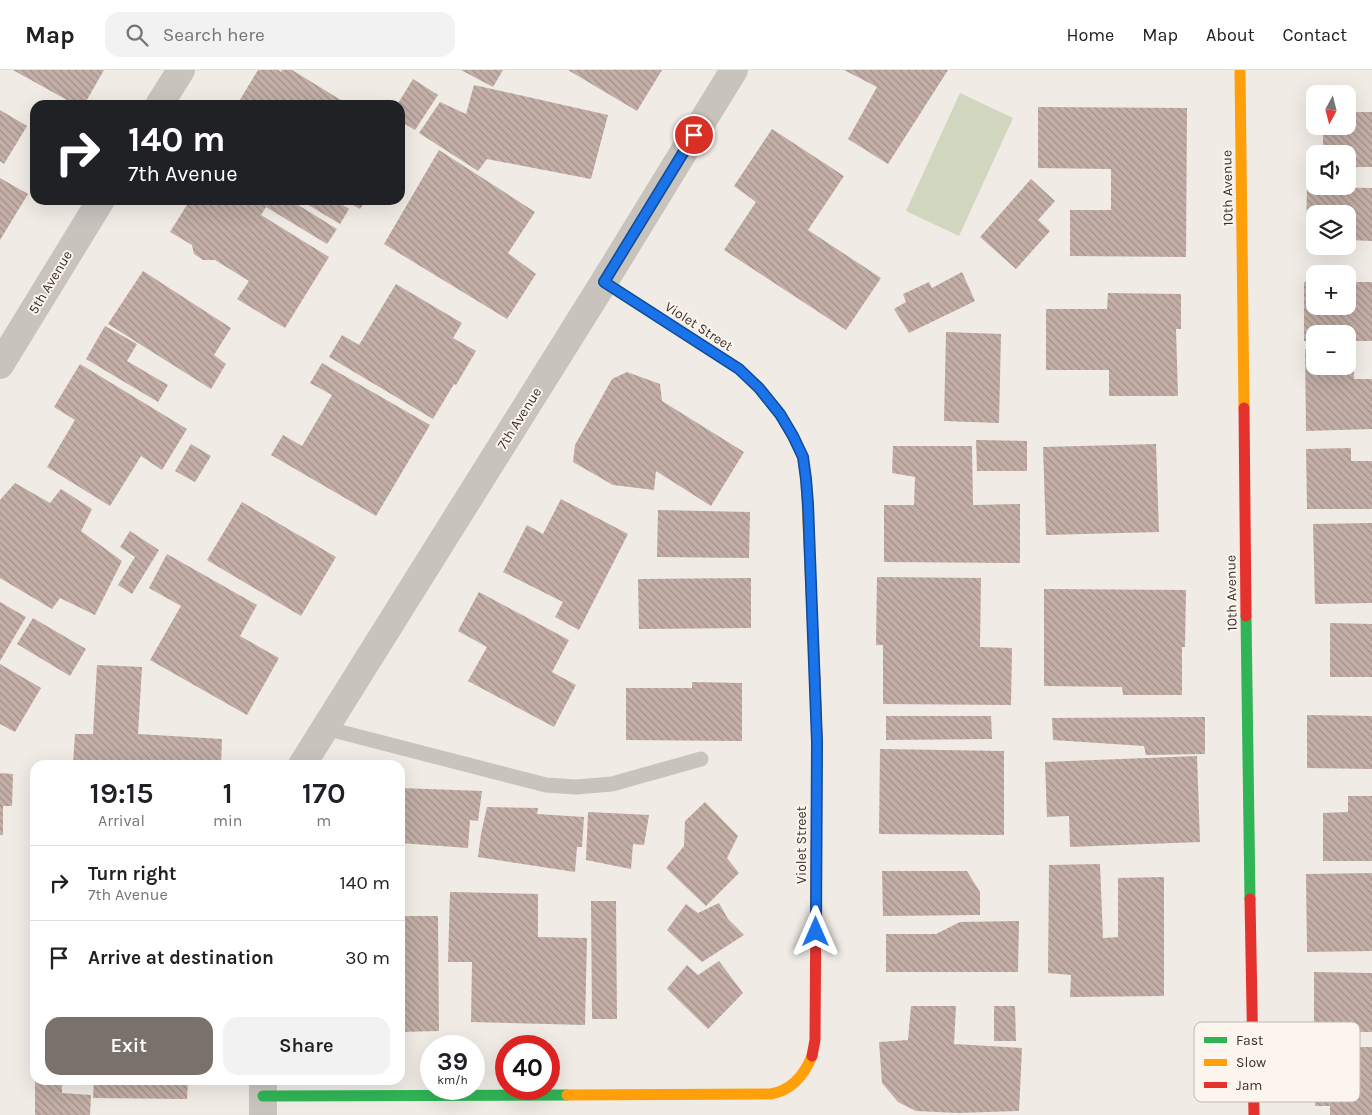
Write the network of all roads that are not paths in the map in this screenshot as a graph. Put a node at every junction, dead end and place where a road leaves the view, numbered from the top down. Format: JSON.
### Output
{"nodes":[{"id":1,"x":180,"y":70,"type":"edge"},
{"id":2,"x":734,"y":70,"type":"edge"},
{"id":3,"x":1240,"y":70,"type":"edge"},
{"id":4,"x":162,"y":100,"type":"edge"},
{"id":5,"x":98,"y":205,"type":"edge"},
{"id":6,"x":604,"y":282,"type":"junction"},
{"id":7,"x":0,"y":365,"type":"edge"},
{"id":8,"x":325,"y":728,"type":"junction"},
{"id":9,"x":305,"y":760,"type":"edge"},
{"id":10,"x":701,"y":760,"type":"dead end"},
{"id":11,"x":1252,"y":1022,"type":"edge"},
{"id":12,"x":263,"y":1097,"type":"edge"},
{"id":13,"x":1254,"y":1102,"type":"edge"},
{"id":14,"x":1254,"y":1115,"type":"edge"}],
"edges":[{"from":1,"to":4,"type":"street"},
{"from":2,"to":6,"type":"street","name":"7th Avenue"},
{"from":3,"to":11,"type":"street","name":"10th Avenue"},
{"from":5,"to":7,"type":"street","name":"5th Avenue"},
{"from":6,"to":8,"type":"street","name":"7th Avenue"},
{"from":6,"to":12,"type":"street","name":"Violet Street"},
{"from":8,"to":9,"type":"street","name":"7th Avenue"},
{"from":8,"to":10,"type":"lane"},
{"from":13,"to":14,"type":"street","name":"10th Avenue"}]}
